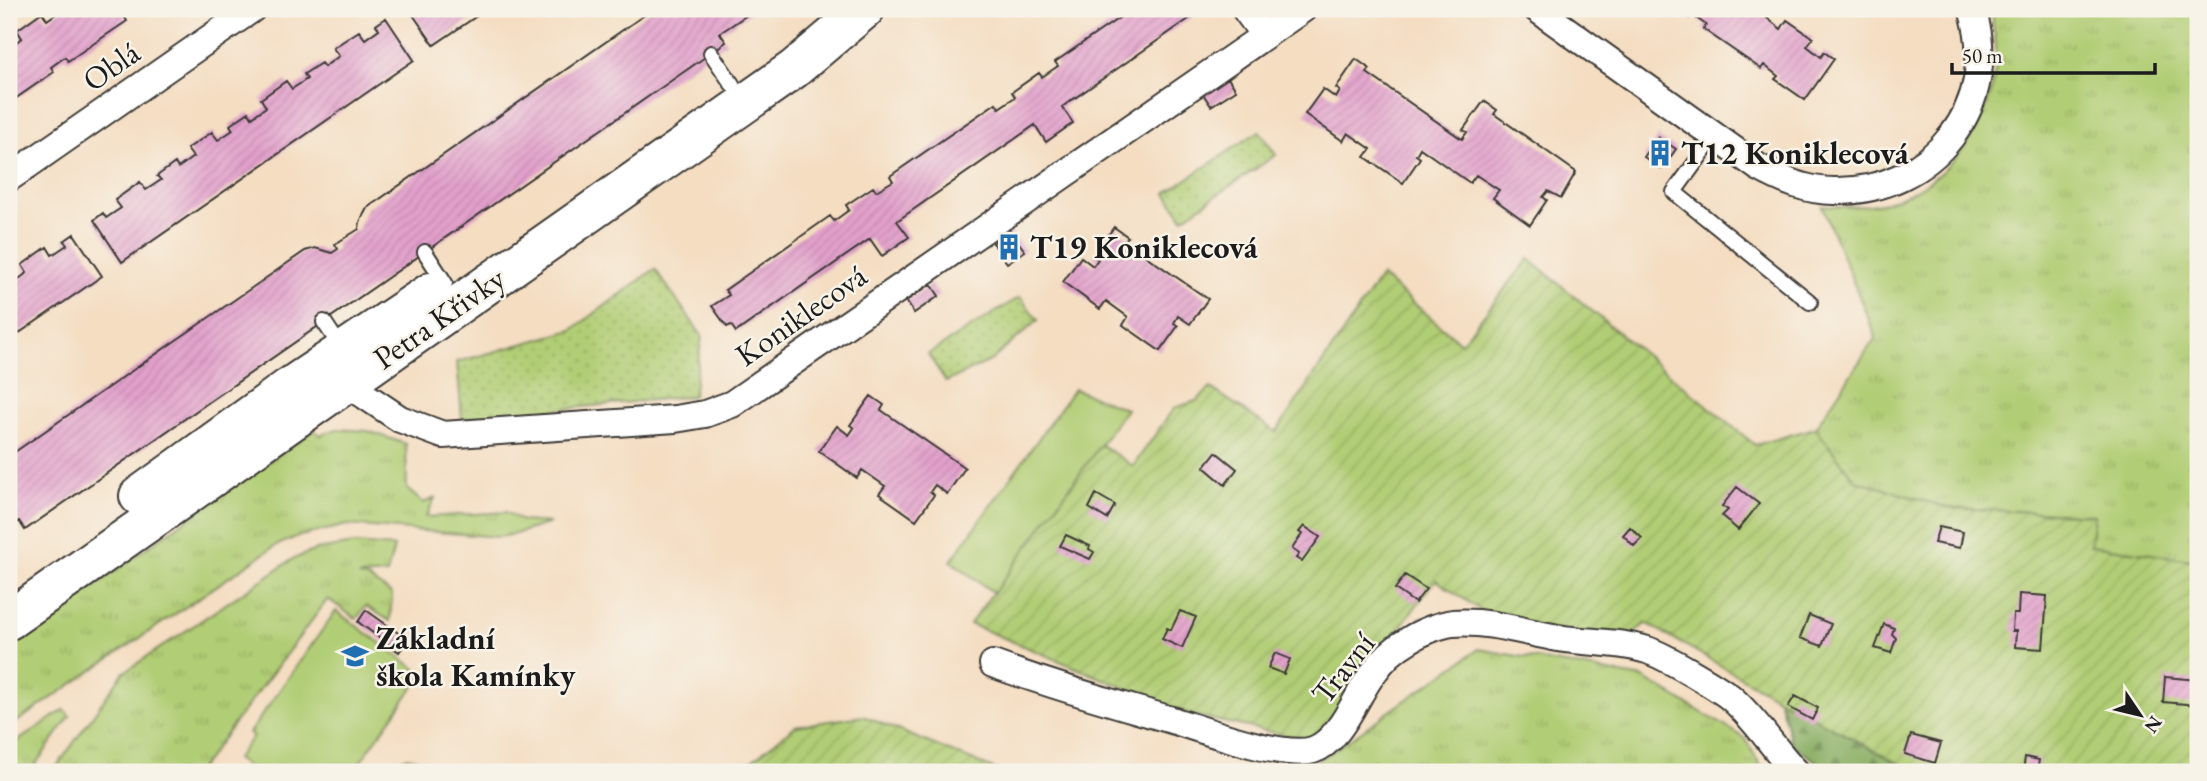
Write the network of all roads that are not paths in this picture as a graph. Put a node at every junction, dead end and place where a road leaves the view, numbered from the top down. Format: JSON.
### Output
{"nodes":[{"id":1,"x":251,"y":9,"type":"edge"},
{"id":2,"x":829,"y":9,"type":"edge"},
{"id":3,"x":865,"y":9,"type":"edge"},
{"id":4,"x":1245,"y":9,"type":"edge"},
{"id":5,"x":1303,"y":9,"type":"edge"},
{"id":6,"x":1537,"y":9,"type":"edge"},
{"id":7,"x":1972,"y":9,"type":"edge"},
{"id":8,"x":1264,"y":35,"type":"junction"},
{"id":9,"x":711,"y":53,"type":"dead end"},
{"id":10,"x":732,"y":83,"type":"junction"},
{"id":11,"x":1714,"y":137,"type":"junction"},
{"id":12,"x":9,"y":178,"type":"edge"},
{"id":13,"x":1810,"y":302,"type":"dead end"},
{"id":14,"x":336,"y":354,"type":"junction"},
{"id":15,"x":9,"y":590,"type":"edge"},
{"id":16,"x":9,"y":620,"type":"edge"},
{"id":17,"x":993,"y":664,"type":"dead end"},
{"id":18,"x":1796,"y":772,"type":"edge"}],
"edges":[{"from":1,"to":12,"type":"street","name":"Oblá"},
{"from":2,"to":10,"type":"street","name":"Petra Křivky"},
{"from":3,"to":14,"type":"street","name":"Petra Křivky"},
{"from":4,"to":8,"type":"street"},
{"from":5,"to":8,"type":"street","name":"Koniklecová"},
{"from":6,"to":11,"type":"street"},
{"from":7,"to":11,"type":"street"},
{"from":8,"to":14,"type":"street","name":"Koniklecová"},
{"from":9,"to":10,"type":"lane"},
{"from":10,"to":14,"type":"street","name":"Petra Křivky"},
{"from":11,"to":13,"type":"lane"},
{"from":14,"to":15,"type":"street","name":"Petra Křivky"},
{"from":14,"to":16,"type":"street","name":"Petra Křivky"},
{"from":17,"to":18,"type":"street","name":"Travní"}]}
